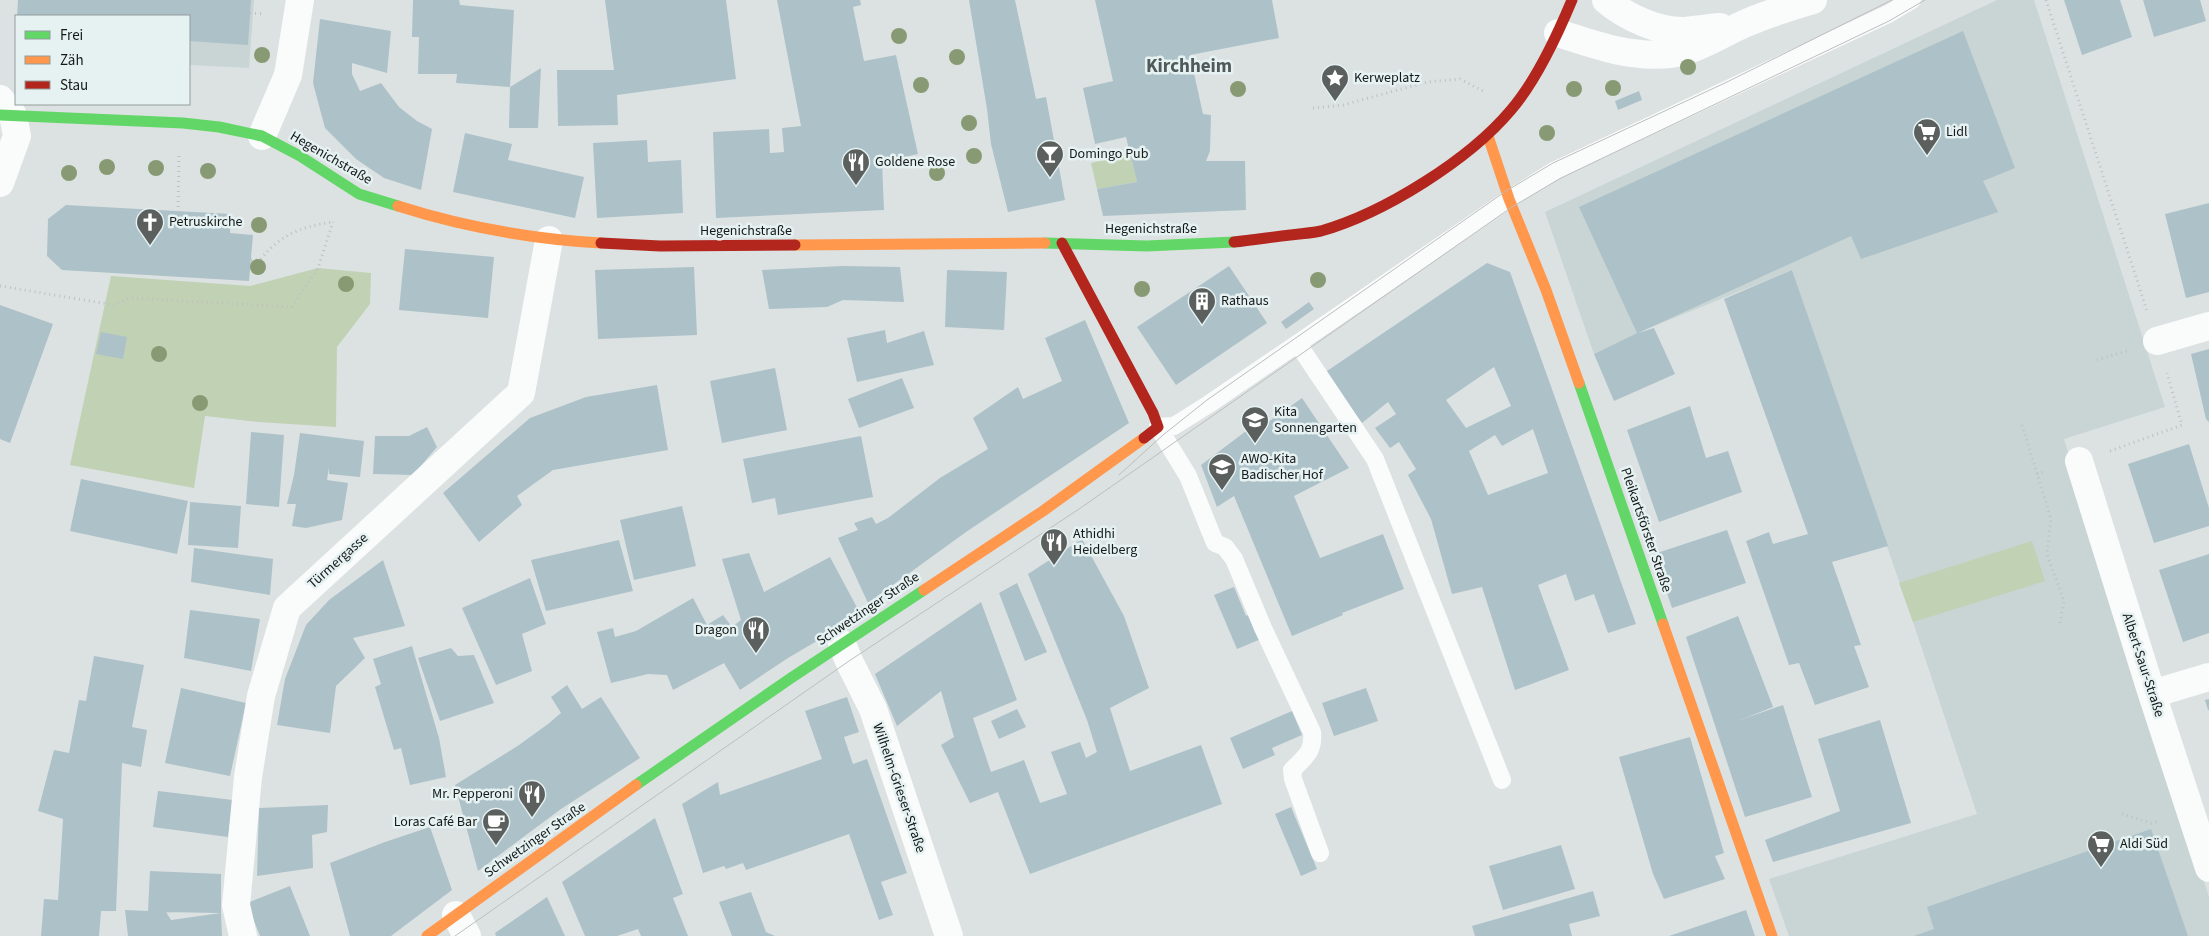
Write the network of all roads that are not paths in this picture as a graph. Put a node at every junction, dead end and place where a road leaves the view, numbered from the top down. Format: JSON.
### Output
{"nodes":[{"id":1,"x":300,"y":0,"type":"edge"},
{"id":2,"x":1572,"y":0,"type":"edge"},
{"id":3,"x":1606,"y":0,"type":"edge"},
{"id":4,"x":1813,"y":0,"type":"edge"},
{"id":5,"x":1912,"y":0,"type":"edge"},
{"id":6,"x":1746,"y":23,"type":"junction"},
{"id":7,"x":1558,"y":33,"type":"junction"},
{"id":8,"x":4,"y":110,"type":"edge"},
{"id":9,"x":262,"y":136,"type":"junction"},
{"id":10,"x":1488,"y":136,"type":"junction"},
{"id":11,"x":0,"y":183,"type":"edge"},
{"id":12,"x":1511,"y":203,"type":"junction"},
{"id":13,"x":549,"y":240,"type":"junction"},
{"id":14,"x":1062,"y":243,"type":"junction"},
{"id":15,"x":2209,"y":326,"type":"edge"},
{"id":16,"x":2157,"y":341,"type":"road end"},
{"id":17,"x":1298,"y":344,"type":"junction"},
{"id":18,"x":1158,"y":426,"type":"junction"},
{"id":19,"x":2079,"y":461,"type":"road end"},
{"id":20,"x":842,"y":644,"type":"junction"},
{"id":21,"x":2209,"y":677,"type":"edge"},
{"id":22,"x":2152,"y":694,"type":"junction"},
{"id":23,"x":1502,"y":780,"type":"dead end"},
{"id":24,"x":1320,"y":853,"type":"dead end"},
{"id":25,"x":2209,"y":868,"type":"edge"},
{"id":26,"x":461,"y":925,"type":"edge"},
{"id":27,"x":243,"y":936,"type":"edge"},
{"id":28,"x":427,"y":936,"type":"edge"},
{"id":29,"x":949,"y":936,"type":"edge"},
{"id":30,"x":1772,"y":936,"type":"edge"}],
"edges":[{"from":1,"to":9,"type":"street"},
{"from":2,"to":7,"type":"street","name":"Hegenichstraße"},
{"from":3,"to":6,"type":"street"},
{"from":4,"to":6,"type":"street"},
{"from":5,"to":12,"type":"lane"},
{"from":6,"to":7,"type":"street"},
{"from":7,"to":10,"type":"street","name":"Hegenichstraße"},
{"from":8,"to":9,"type":"street","name":"Hegenichstraße"},
{"from":8,"to":11,"type":"street"},
{"from":9,"to":13,"type":"street","name":"Hegenichstraße"},
{"from":10,"to":12,"type":"street","name":"Pleikartsförster Straße"},
{"from":10,"to":14,"type":"street","name":"Hegenichstraße"},
{"from":12,"to":17,"type":"lane"},
{"from":12,"to":30,"type":"street","name":"Pleikartsförster Straße"},
{"from":13,"to":14,"type":"street","name":"Hegenichstraße"},
{"from":13,"to":27,"type":"street","name":"Türmergasse"},
{"from":14,"to":18,"type":"street"},
{"from":15,"to":16,"type":"street"},
{"from":17,"to":18,"type":"lane"},
{"from":17,"to":23,"type":"lane"},
{"from":18,"to":20,"type":"street","name":"Schwetzinger Straße"},
{"from":18,"to":24,"type":"lane"},
{"from":19,"to":22,"type":"street","name":"Albert-Saur-Straße"},
{"from":20,"to":26,"type":"street","name":"Schwetzinger Straße"},
{"from":20,"to":29,"type":"street","name":"Wilhelm-Grieser-Straße"},
{"from":21,"to":22,"type":"street"},
{"from":22,"to":25,"type":"street","name":"Albert-Saur-Straße"},
{"from":26,"to":28,"type":"street","name":"Schwetzinger Straße"}]}
